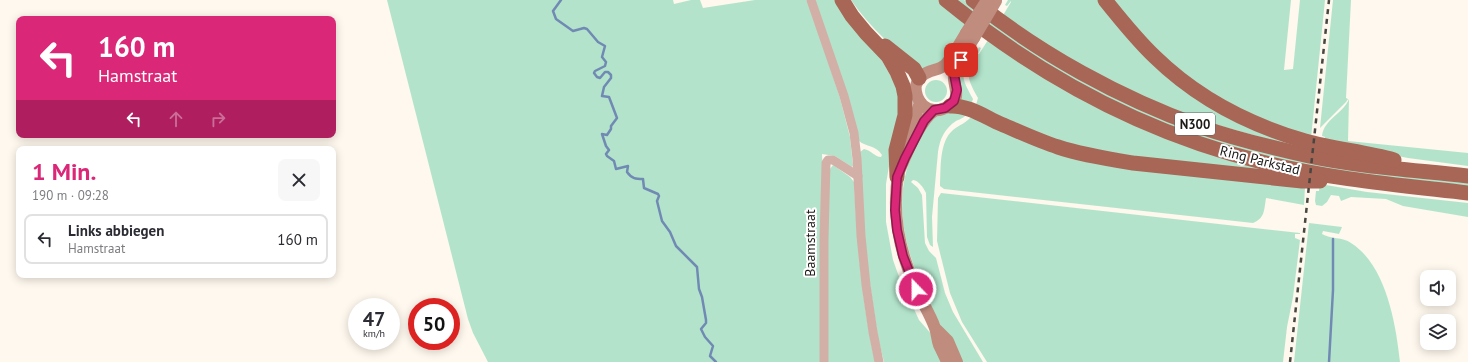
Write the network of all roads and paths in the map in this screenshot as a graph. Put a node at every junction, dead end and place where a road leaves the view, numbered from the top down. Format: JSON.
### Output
{"nodes":[{"id":1,"x":811,"y":0,"type":"edge"},
{"id":2,"x":842,"y":0,"type":"edge"},
{"id":3,"x":946,"y":0,"type":"edge"},
{"id":4,"x":973,"y":0,"type":"edge"},
{"id":5,"x":993,"y":0,"type":"edge"},
{"id":6,"x":1105,"y":0,"type":"edge"},
{"id":7,"x":866,"y":33,"type":"junction"},
{"id":8,"x":970,"y":35,"type":"junction"},
{"id":9,"x":919,"y":78,"type":"junction"},
{"id":10,"x":920,"y":102,"type":"junction"},
{"id":11,"x":950,"y":106,"type":"junction"},
{"id":12,"x":934,"y":110,"type":"junction"},
{"id":13,"x":1446,"y":173,"type":"junction"},
{"id":14,"x":858,"y":176,"type":"junction"},
{"id":15,"x":1468,"y":176,"type":"edge"},
{"id":16,"x":897,"y":177,"type":"junction"},
{"id":17,"x":1375,"y":182,"type":"junction"},
{"id":18,"x":1468,"y":193,"type":"edge"},
{"id":19,"x":934,"y":327,"type":"junction"},
{"id":20,"x":824,"y":362,"type":"edge"},
{"id":21,"x":879,"y":362,"type":"edge"},
{"id":22,"x":947,"y":362,"type":"edge"},
{"id":23,"x":957,"y":362,"type":"edge"}],
"edges":[{"from":1,"to":14,"type":"street"},
{"from":2,"to":7,"type":"highway"},
{"from":3,"to":17,"type":"highway","name":"Ring Parkstad","number":"N300"},
{"from":4,"to":13,"type":"highway","name":"Ring Parkstad","number":"N300"},
{"from":5,"to":8,"type":"main road","bridge":true},
{"from":6,"to":13,"type":"highway","number":"N300"},
{"from":7,"to":9,"type":"highway"},
{"from":7,"to":16,"type":"highway"},
{"from":8,"to":9,"type":"main road"},
{"from":8,"to":11,"type":"main road"},
{"from":9,"to":10,"type":"main road"},
{"from":10,"to":12,"type":"main road"},
{"from":10,"to":16,"type":"main road"},
{"from":11,"to":12,"type":"main road"},
{"from":11,"to":17,"type":"highway","number":"N300"},
{"from":12,"to":16,"type":"main road"},
{"from":13,"to":15,"type":"highway","name":"Ring Parkstad","number":"N300"},
{"from":14,"to":20,"type":"street","name":"Baamstraat"},
{"from":14,"to":21,"type":"street"},
{"from":16,"to":19,"type":"main road"},
{"from":17,"to":18,"type":"highway","name":"Ring Parkstad","number":"N300"},
{"from":19,"to":22,"type":"main road"},
{"from":19,"to":23,"type":"main road"}]}
